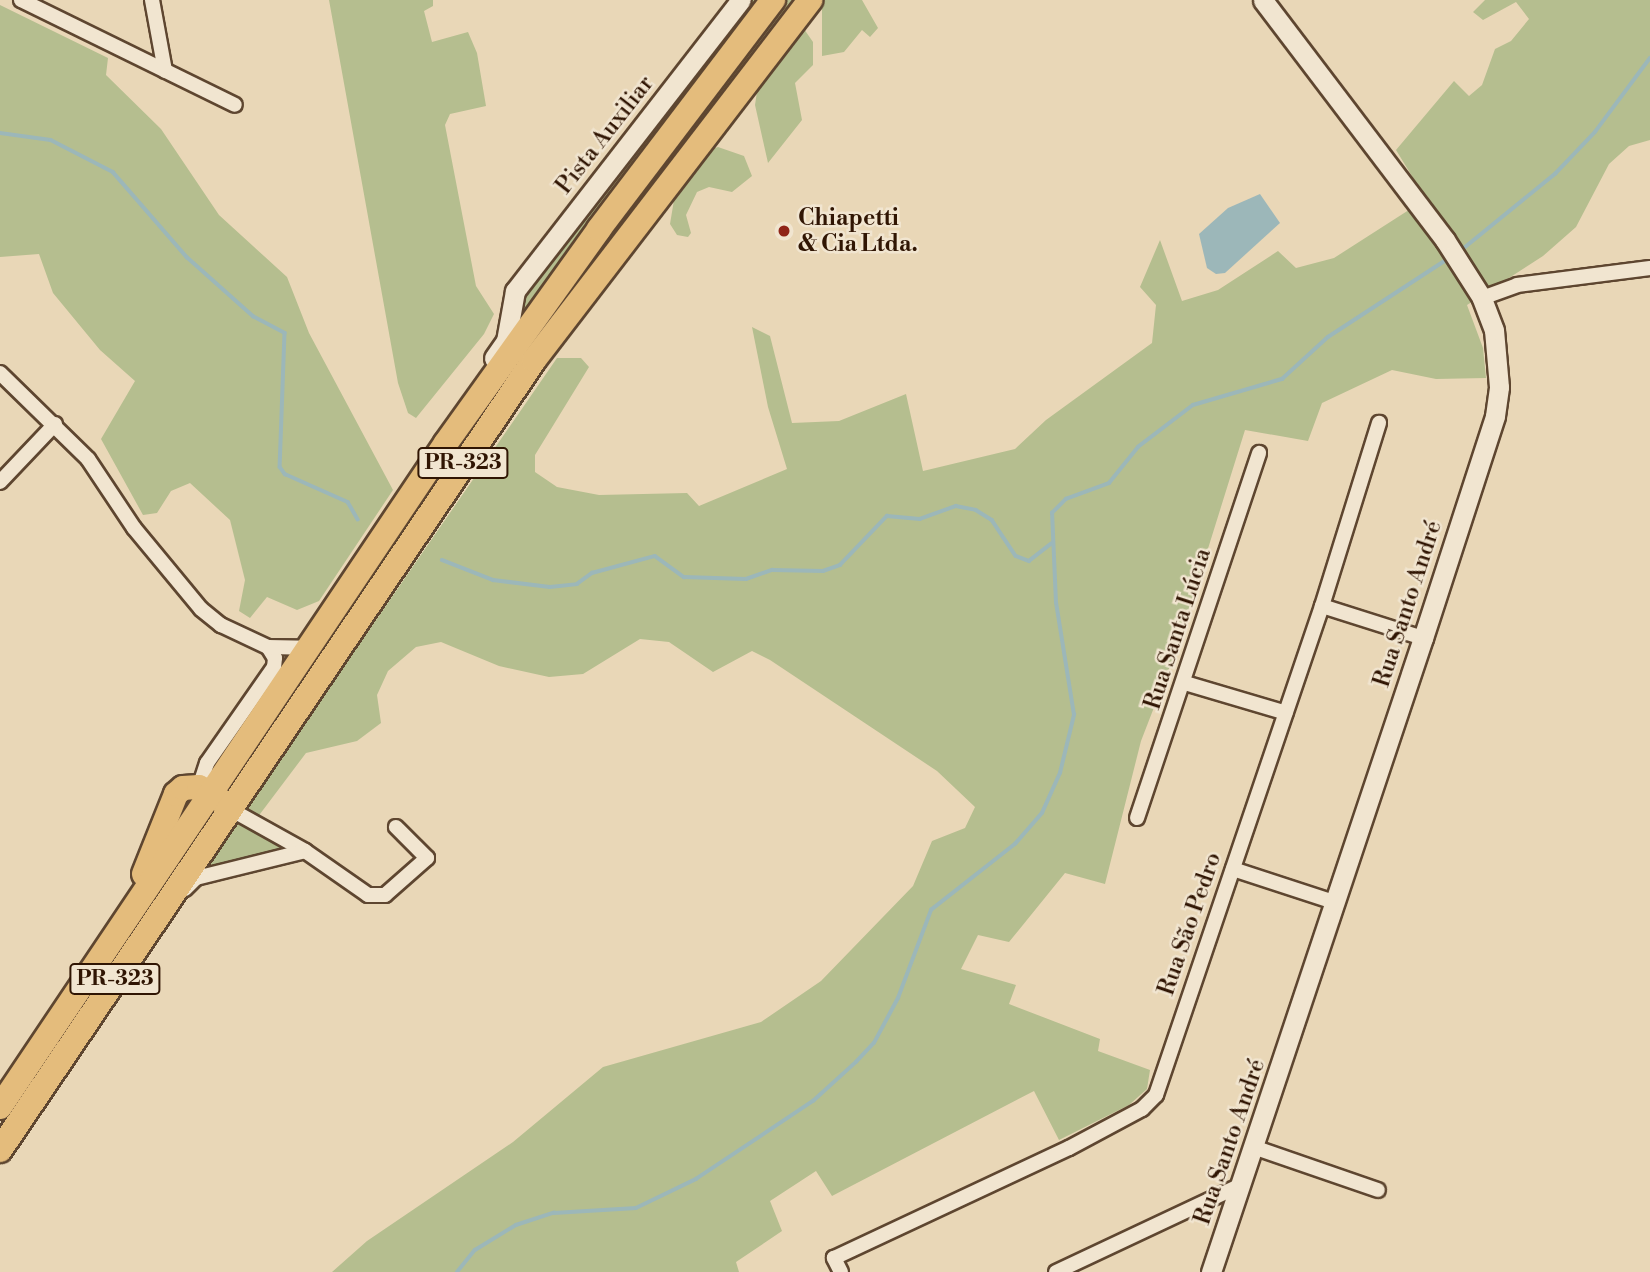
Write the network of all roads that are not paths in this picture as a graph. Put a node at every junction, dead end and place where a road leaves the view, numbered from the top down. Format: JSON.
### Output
{"nodes":[{"id":1,"x":21,"y":0,"type":"edge"},
{"id":2,"x":152,"y":0,"type":"edge"},
{"id":3,"x":741,"y":0,"type":"edge"},
{"id":4,"x":774,"y":0,"type":"edge"},
{"id":5,"x":801,"y":0,"type":"edge"},
{"id":6,"x":810,"y":0,"type":"edge"},
{"id":7,"x":1263,"y":0,"type":"edge"},
{"id":8,"x":165,"y":71,"type":"junction"},
{"id":9,"x":741,"y":84,"type":"junction"},
{"id":10,"x":235,"y":105,"type":"dead end"},
{"id":11,"x":1650,"y":268,"type":"edge"},
{"id":12,"x":1482,"y":298,"type":"junction"},
{"id":13,"x":0,"y":373,"type":"edge"},
{"id":14,"x":1379,"y":423,"type":"dead end"},
{"id":15,"x":55,"y":424,"type":"junction"},
{"id":16,"x":446,"y":443,"type":"junction"},
{"id":17,"x":1259,"y":453,"type":"dead end"},
{"id":18,"x":0,"y":482,"type":"edge"},
{"id":19,"x":1322,"y":606,"type":"junction"},
{"id":20,"x":1423,"y":638,"type":"junction"},
{"id":21,"x":268,"y":647,"type":"junction"},
{"id":22,"x":307,"y":648,"type":"junction"},
{"id":23,"x":1185,"y":683,"type":"junction"},
{"id":24,"x":1286,"y":713,"type":"junction"},
{"id":25,"x":214,"y":797,"type":"junction"},
{"id":26,"x":1137,"y":818,"type":"dead end"},
{"id":27,"x":396,"y":827,"type":"dead end"},
{"id":28,"x":305,"y":851,"type":"junction"},
{"id":29,"x":1233,"y":869,"type":"junction"},
{"id":30,"x":1334,"y":902,"type":"junction"},
{"id":31,"x":156,"y":918,"type":"junction"},
{"id":32,"x":0,"y":1107,"type":"edge"},
{"id":33,"x":1253,"y":1147,"type":"junction"},
{"id":34,"x":0,"y":1150,"type":"edge"},
{"id":35,"x":1239,"y":1186,"type":"junction"},
{"id":36,"x":1378,"y":1190,"type":"dead end"},
{"id":37,"x":841,"y":1272,"type":"edge"},
{"id":38,"x":1056,"y":1272,"type":"edge"},
{"id":39,"x":1211,"y":1272,"type":"edge"}],
"edges":[{"from":1,"to":8,"type":"street"},
{"from":2,"to":8,"type":"street"},
{"from":3,"to":16,"type":"street","name":"Pista Auxiliar"},
{"from":4,"to":16,"type":"highway","number":"PR-323"},
{"from":5,"to":9,"type":"highway"},
{"from":6,"to":9,"type":"highway","number":"PR-323"},
{"from":7,"to":12,"type":"street","name":"Rua Santo André"},
{"from":8,"to":10,"type":"street"},
{"from":9,"to":25,"type":"highway","number":"PR-323"},
{"from":11,"to":12,"type":"street"},
{"from":12,"to":20,"type":"street","name":"Rua Santo André"},
{"from":13,"to":15,"type":"street"},
{"from":14,"to":19,"type":"street","name":"Rua São Pedro"},
{"from":15,"to":18,"type":"street"},
{"from":15,"to":21,"type":"street"},
{"from":16,"to":22,"type":"highway","number":"PR-323"},
{"from":17,"to":23,"type":"street","name":"Rua Santa Lúcia"},
{"from":19,"to":20,"type":"street"},
{"from":19,"to":24,"type":"street","name":"Rua São Pedro"},
{"from":20,"to":30,"type":"street","name":"Rua Santo André"},
{"from":21,"to":22,"type":"street"},
{"from":21,"to":25,"type":"street"},
{"from":22,"to":25,"type":"highway","number":"PR-323"},
{"from":23,"to":24,"type":"street"},
{"from":23,"to":26,"type":"street","name":"Rua Santa Lúcia"},
{"from":24,"to":29,"type":"street","name":"Rua São Pedro"},
{"from":25,"to":28,"type":"street"},
{"from":25,"to":31,"type":"highway"},
{"from":25,"to":32,"type":"highway"},
{"from":27,"to":28,"type":"street"},
{"from":28,"to":31,"type":"street"},
{"from":29,"to":30,"type":"street"},
{"from":29,"to":37,"type":"street","name":"Rua São Pedro"},
{"from":30,"to":33,"type":"street","name":"Rua Santo André"},
{"from":31,"to":34,"type":"highway","number":"PR-323"},
{"from":33,"to":35,"type":"street","name":"Rua Santo André"},
{"from":33,"to":36,"type":"street"},
{"from":35,"to":38,"type":"street"},
{"from":35,"to":39,"type":"street","name":"Rua Santo André"}]}
